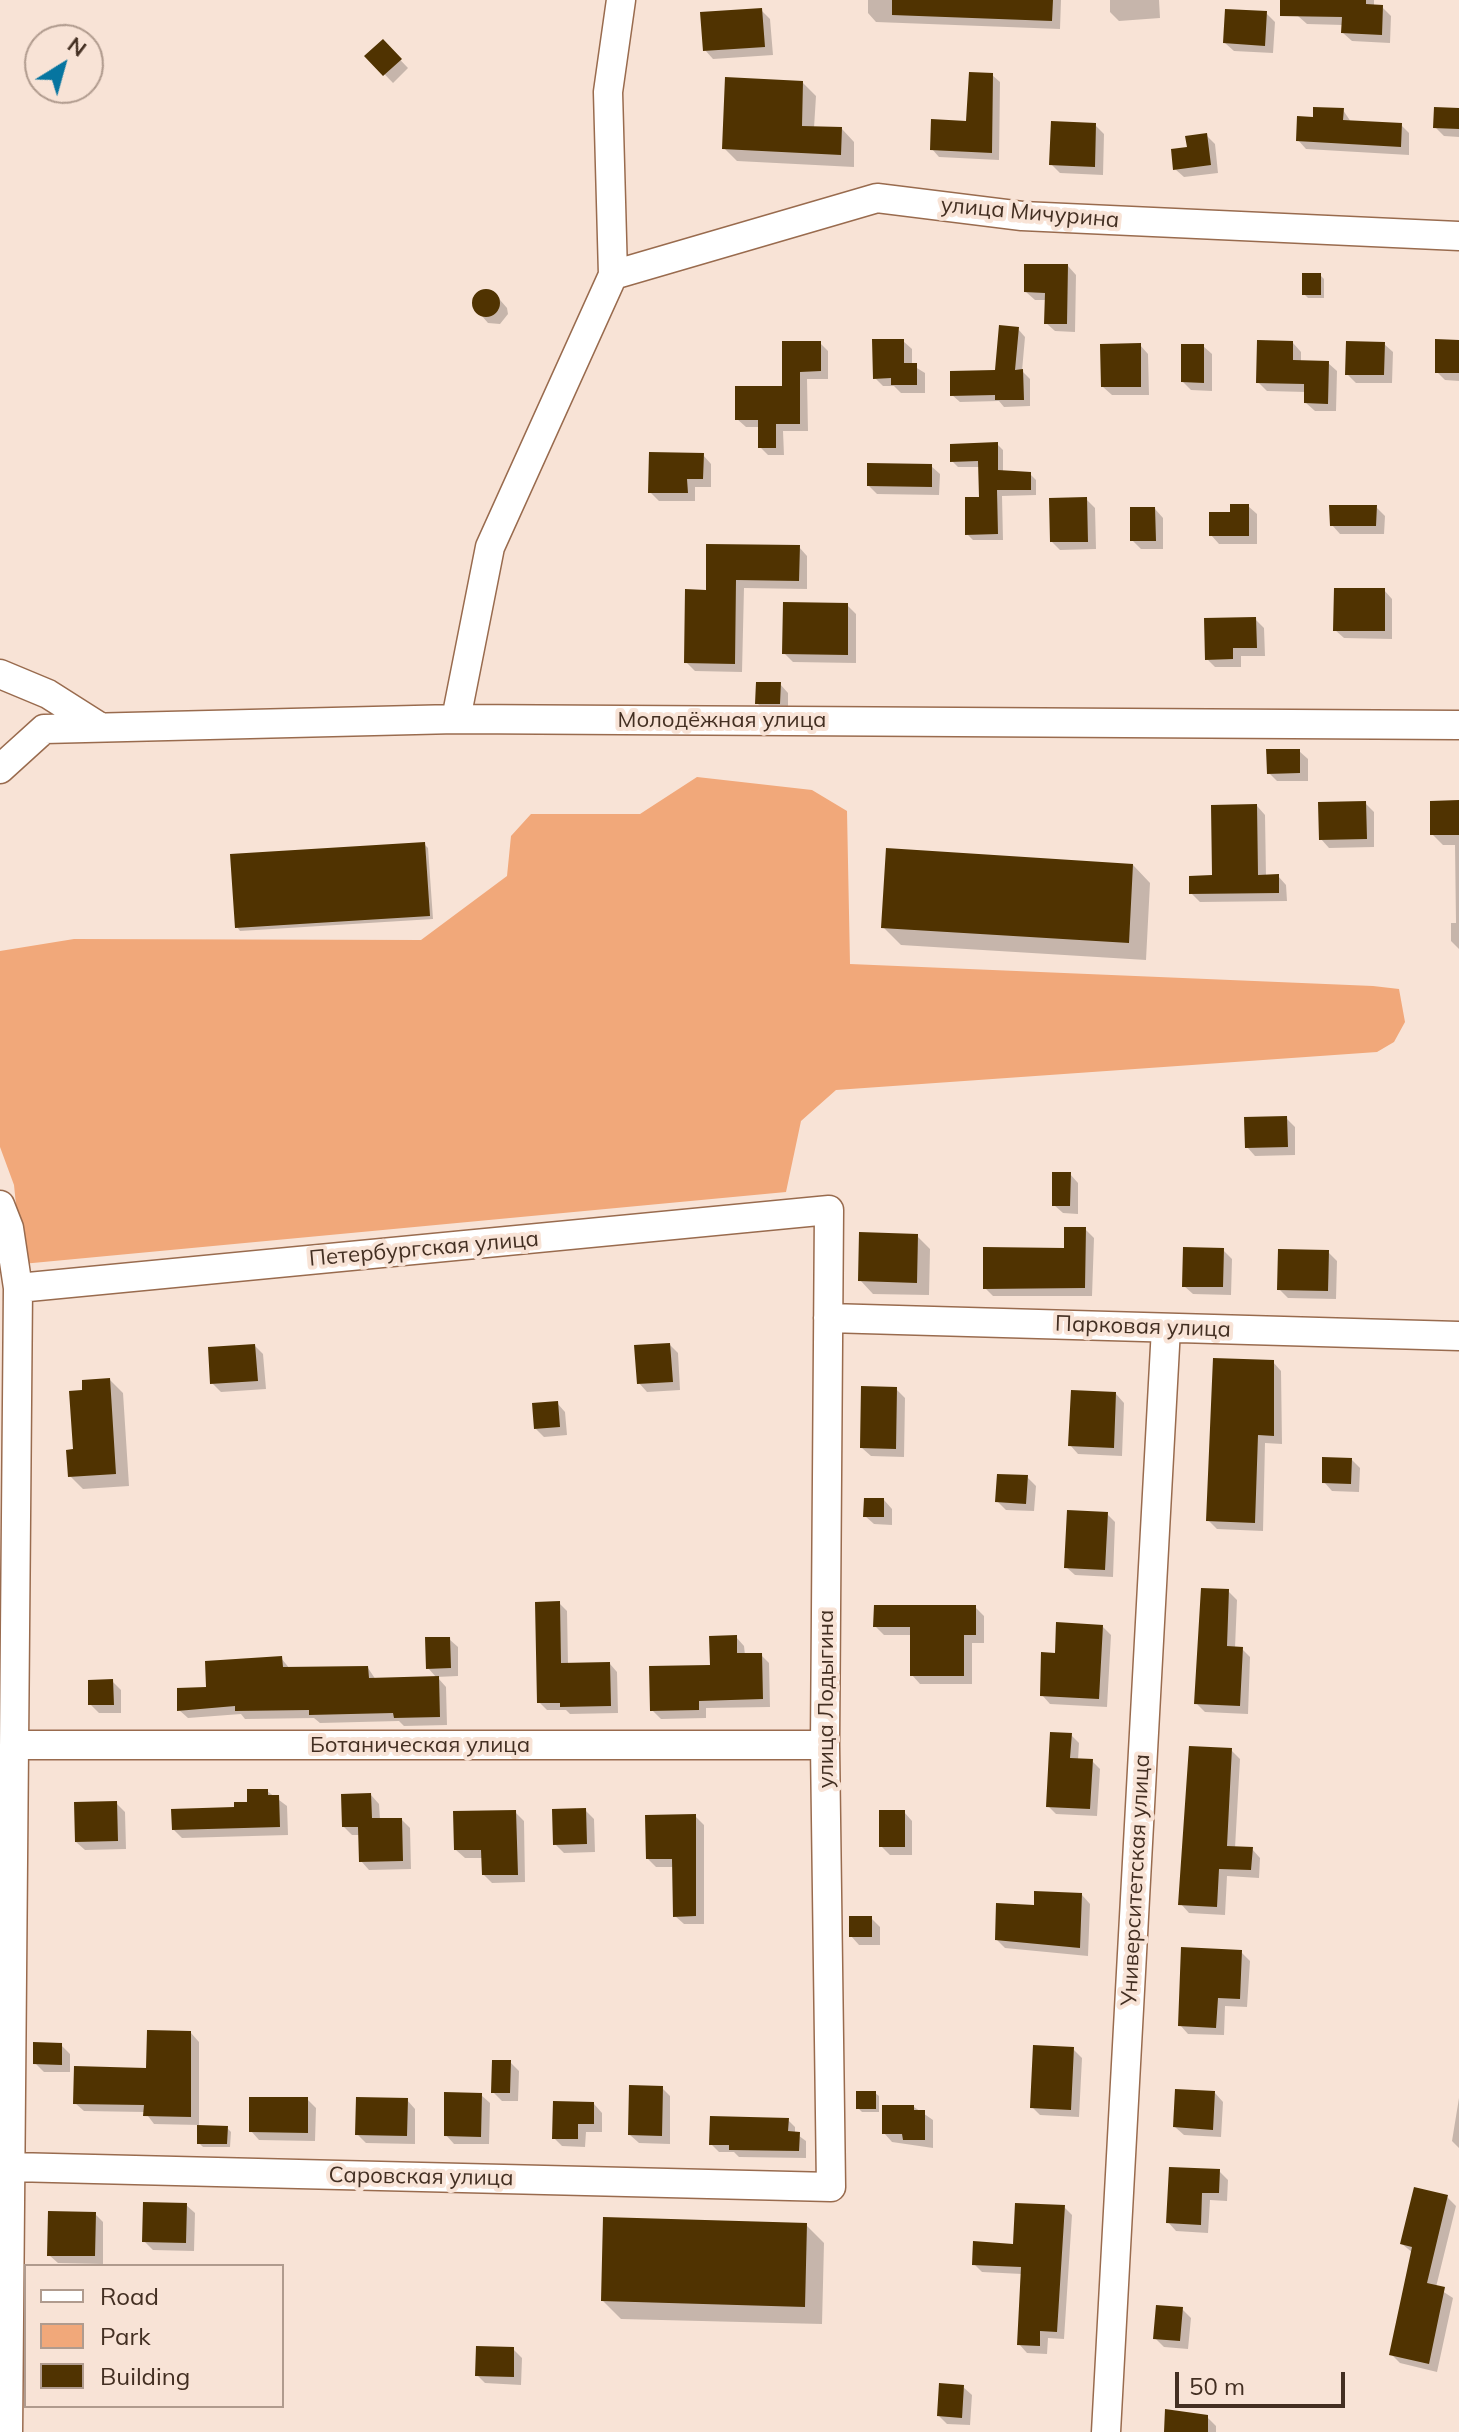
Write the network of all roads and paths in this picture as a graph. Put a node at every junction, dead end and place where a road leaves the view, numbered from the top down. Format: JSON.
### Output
{"nodes":[{"id":1,"x":621,"y":0,"type":"edge"},
{"id":2,"x":1459,"y":236,"type":"edge"},
{"id":3,"x":613,"y":275,"type":"junction"},
{"id":4,"x":0,"y":674,"type":"edge"},
{"id":5,"x":456,"y":719,"type":"junction"},
{"id":6,"x":1459,"y":725,"type":"edge"},
{"id":7,"x":100,"y":727,"type":"junction"},
{"id":8,"x":0,"y":769,"type":"edge"},
{"id":9,"x":0,"y":1205,"type":"edge"},
{"id":10,"x":829,"y":1210,"type":"joint"},
{"id":11,"x":18,"y":1288,"type":"junction"},
{"id":12,"x":828,"y":1318,"type":"junction"},
{"id":13,"x":1166,"y":1328,"type":"junction"},
{"id":14,"x":1455,"y":1341,"type":"edge"},
{"id":15,"x":15,"y":1745,"type":"junction"},
{"id":16,"x":825,"y":1745,"type":"junction"},
{"id":17,"x":12,"y":2167,"type":"junction"},
{"id":18,"x":831,"y":2187,"type":"joint"},
{"id":19,"x":8,"y":2432,"type":"edge"},
{"id":20,"x":1106,"y":2432,"type":"edge"}],
"edges":[{"from":1,"to":3,"type":"street"},
{"from":2,"to":3,"type":"street","name":"улица Мичурина"},
{"from":3,"to":5,"type":"street"},
{"from":4,"to":7,"type":"street"},
{"from":5,"to":6,"type":"street","name":"Молодёжная улица"},
{"from":5,"to":7,"type":"street","name":"Молодёжная улица"},
{"from":7,"to":8,"type":"street","name":"Молодёжная улица"},
{"from":9,"to":11,"type":"street"},
{"from":10,"to":11,"type":"street","name":"Петербургская улица"},
{"from":10,"to":12,"type":"street","name":"улица Лодыгина"},
{"from":11,"to":15,"type":"street"},
{"from":12,"to":13,"type":"street","name":"Парковая улица"},
{"from":12,"to":16,"type":"street","name":"улица Лодыгина"},
{"from":13,"to":14,"type":"street","name":"Парковая улица"},
{"from":13,"to":20,"type":"street","name":"Университетская улица"},
{"from":15,"to":16,"type":"street","name":"Ботаническая улица"},
{"from":15,"to":17,"type":"street"},
{"from":16,"to":18,"type":"street","name":"улица Лодыгина"},
{"from":17,"to":18,"type":"street","name":"Саровская улица"},
{"from":17,"to":19,"type":"street"}]}
